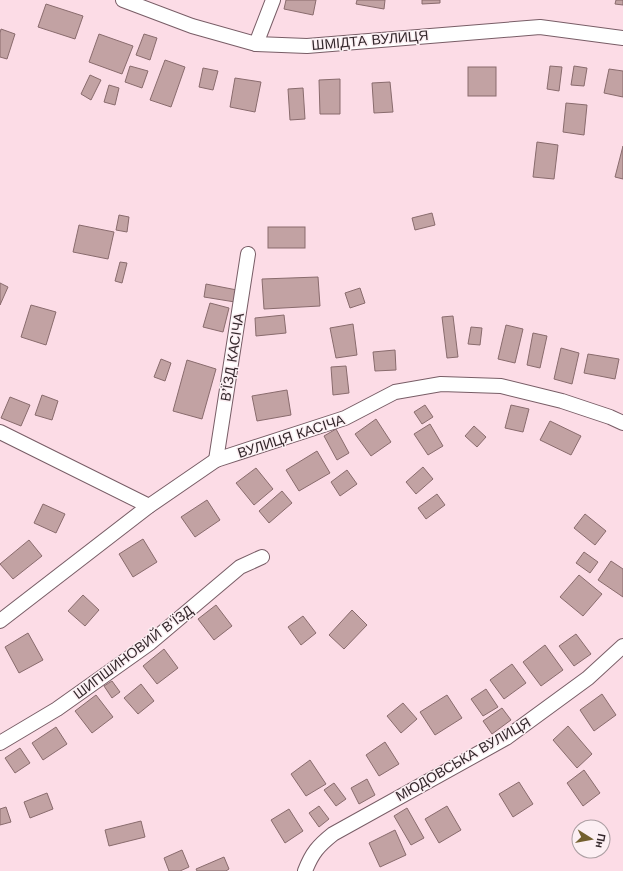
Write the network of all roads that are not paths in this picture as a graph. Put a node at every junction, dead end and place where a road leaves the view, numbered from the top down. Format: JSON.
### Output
{"nodes":[{"id":1,"x":123,"y":0,"type":"edge"},
{"id":2,"x":273,"y":0,"type":"edge"},
{"id":3,"x":623,"y":38,"type":"edge"},
{"id":4,"x":256,"y":44,"type":"junction"},
{"id":5,"x":248,"y":254,"type":"dead end"},
{"id":6,"x":623,"y":423,"type":"edge"},
{"id":7,"x":0,"y":432,"type":"edge"},
{"id":8,"x":216,"y":460,"type":"junction"},
{"id":9,"x":149,"y":506,"type":"junction"},
{"id":10,"x":262,"y":557,"type":"dead end"},
{"id":11,"x":0,"y":621,"type":"edge"},
{"id":12,"x":623,"y":646,"type":"edge"},
{"id":13,"x":0,"y":743,"type":"edge"},
{"id":14,"x":305,"y":871,"type":"edge"}],
"edges":[{"from":1,"to":4,"type":"street","name":"ШМІДТА ВУЛИЦЯ"},
{"from":2,"to":4,"type":"street"},
{"from":3,"to":4,"type":"street","name":"ШМІДТА ВУЛИЦЯ"},
{"from":5,"to":8,"type":"street","name":"В’ЇЗД КАСІЧА"},
{"from":6,"to":8,"type":"street","name":"ВУЛИЦЯ КАСІЧА"},
{"from":7,"to":9,"type":"street"},
{"from":8,"to":9,"type":"street","name":"ВУЛИЦЯ КАСІЧА"},
{"from":9,"to":11,"type":"street","name":"ВУЛИЦЯ КАСІЧА"},
{"from":10,"to":13,"type":"street","name":"ШИПШИНОВИЙ В'ЇЗД"},
{"from":12,"to":14,"type":"street","name":"МЮДОВСЬКА ВУЛИЦЯ"}]}
